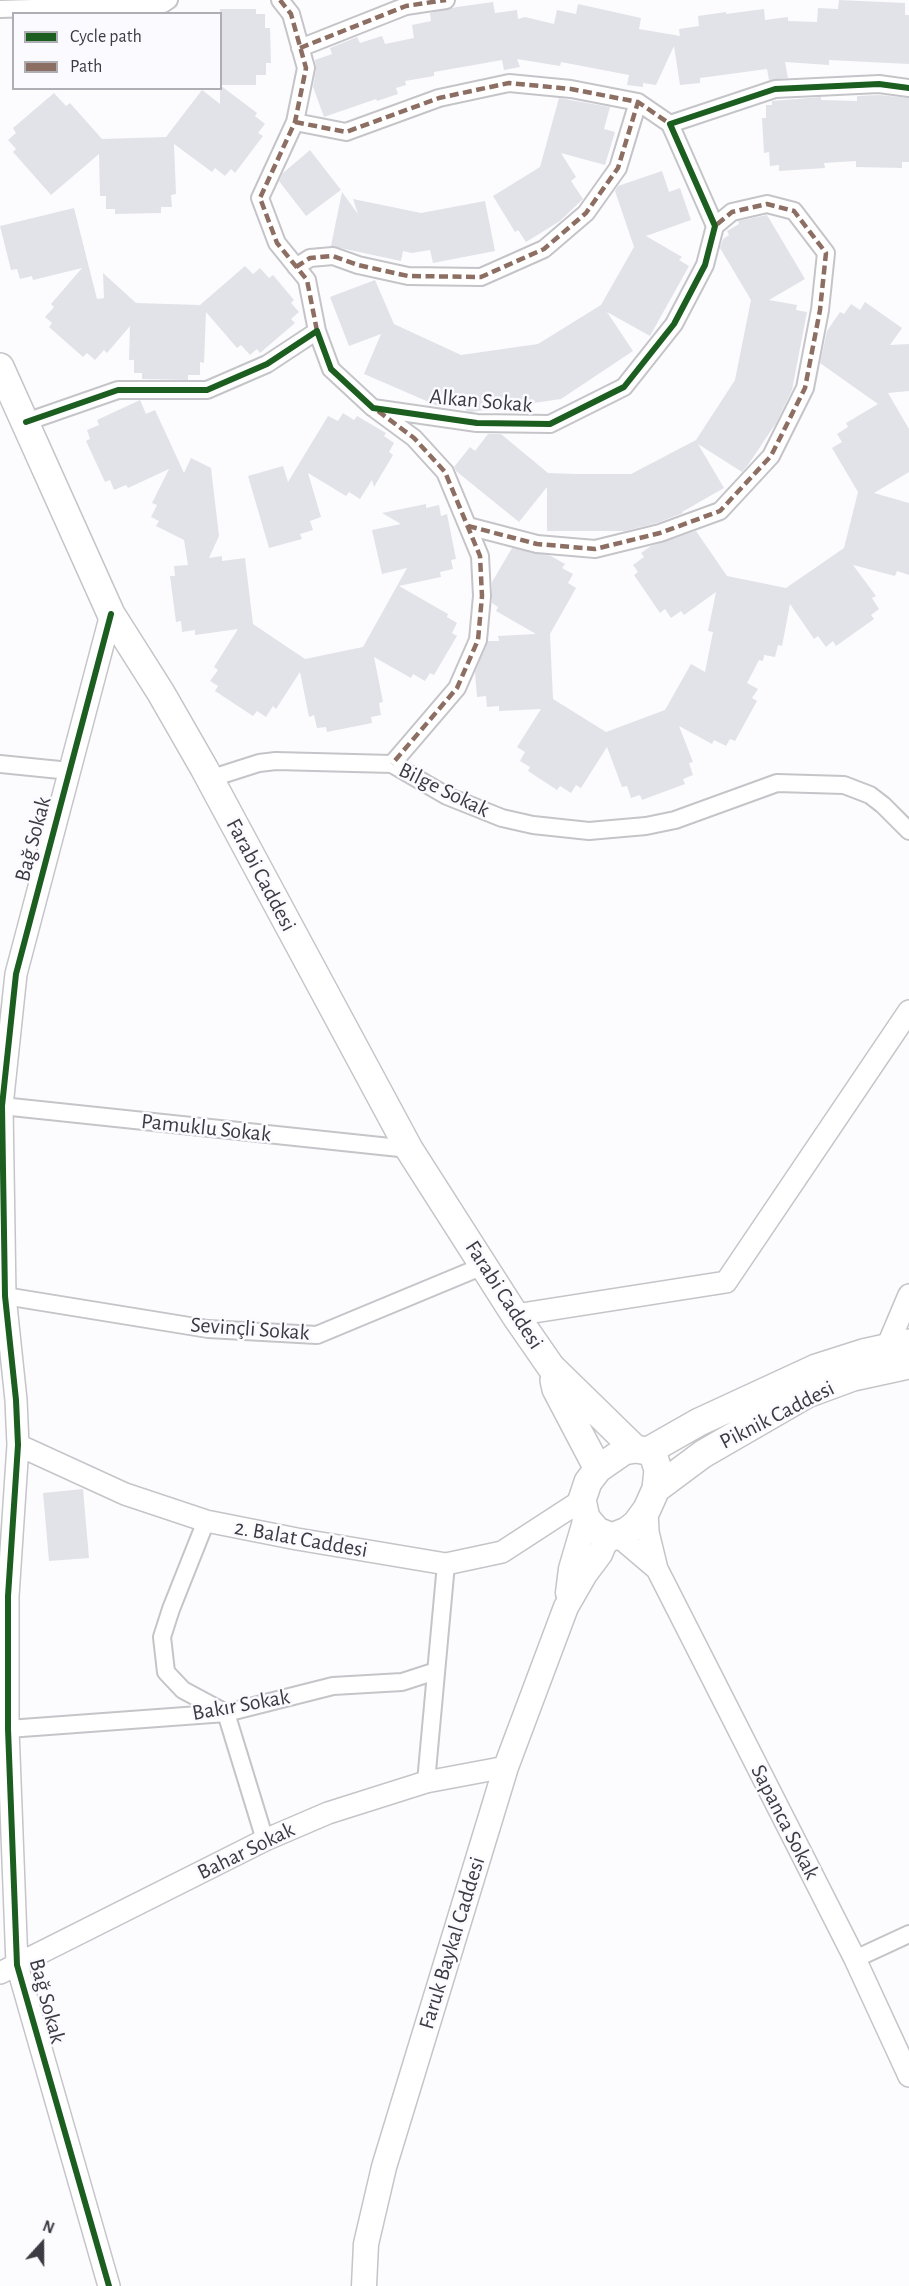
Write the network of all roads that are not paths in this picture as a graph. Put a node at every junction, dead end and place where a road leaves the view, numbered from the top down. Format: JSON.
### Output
{"nodes":[{"id":1,"x":170,"y":0,"type":"edge"},
{"id":2,"x":280,"y":0,"type":"edge"},
{"id":3,"x":446,"y":0,"type":"edge"},
{"id":4,"x":0,"y":9,"type":"edge"},
{"id":5,"x":300,"y":48,"type":"junction"},
{"id":6,"x":909,"y":88,"type":"edge"},
{"id":7,"x":638,"y":102,"type":"junction"},
{"id":8,"x":295,"y":122,"type":"junction"},
{"id":9,"x":670,"y":124,"type":"junction"},
{"id":10,"x":715,"y":226,"type":"junction"},
{"id":11,"x":296,"y":267,"type":"junction"},
{"id":12,"x":317,"y":331,"type":"junction"},
{"id":13,"x":0,"y":367,"type":"edge"},
{"id":14,"x":373,"y":408,"type":"junction"},
{"id":15,"x":26,"y":422,"type":"junction"},
{"id":16,"x":468,"y":526,"type":"junction"},
{"id":17,"x":111,"y":614,"type":"junction"},
{"id":18,"x":0,"y":764,"type":"edge"},
{"id":19,"x":392,"y":764,"type":"junction"},
{"id":20,"x":70,"y":771,"type":"junction"},
{"id":21,"x":209,"y":779,"type":"junction"},
{"id":22,"x":909,"y":831,"type":"edge"},
{"id":23,"x":8,"y":974,"type":"edge"},
{"id":24,"x":909,"y":1011,"type":"edge"},
{"id":25,"x":2,"y":1106,"type":"junction"},
{"id":26,"x":409,"y":1149,"type":"junction"},
{"id":27,"x":1,"y":1167,"type":"edge"},
{"id":28,"x":483,"y":1266,"type":"junction"},
{"id":29,"x":909,"y":1295,"type":"edge"},
{"id":30,"x":5,"y":1296,"type":"junction"},
{"id":31,"x":515,"y":1315,"type":"junction"},
{"id":32,"x":898,"y":1345,"type":"edge"},
{"id":33,"x":909,"y":1365,"type":"edge"},
{"id":34,"x":551,"y":1367,"type":"junction"},
{"id":35,"x":18,"y":1446,"type":"junction"},
{"id":36,"x":642,"y":1450,"type":"junction"},
{"id":37,"x":598,"y":1469,"type":"junction"},
{"id":38,"x":651,"y":1499,"type":"junction"},
{"id":39,"x":584,"y":1509,"type":"junction"},
{"id":40,"x":206,"y":1521,"type":"junction"},
{"id":41,"x":613,"y":1535,"type":"junction"},
{"id":42,"x":6,"y":1553,"type":"edge"},
{"id":43,"x":446,"y":1564,"type":"junction"},
{"id":44,"x":657,"y":1569,"type":"junction"},
{"id":45,"x":566,"y":1607,"type":"junction"},
{"id":46,"x":436,"y":1671,"type":"junction"},
{"id":47,"x":226,"y":1713,"type":"junction"},
{"id":48,"x":8,"y":1729,"type":"junction"},
{"id":49,"x":506,"y":1767,"type":"junction"},
{"id":50,"x":426,"y":1782,"type":"junction"},
{"id":51,"x":265,"y":1840,"type":"junction"},
{"id":52,"x":6,"y":1876,"type":"edge"},
{"id":53,"x":909,"y":1934,"type":"edge"},
{"id":54,"x":855,"y":1959,"type":"junction"},
{"id":55,"x":8,"y":1969,"type":"edge"},
{"id":56,"x":904,"y":2051,"type":"edge"},
{"id":57,"x":909,"y":2076,"type":"edge"},
{"id":58,"x":109,"y":2286,"type":"edge"},
{"id":59,"x":364,"y":2286,"type":"edge"}],
"edges":[{"from":1,"to":4,"type":"street"},
{"from":2,"to":5,"type":"street"},
{"from":3,"to":5,"type":"street"},
{"from":5,"to":8,"type":"street"},
{"from":6,"to":9,"type":"street"},
{"from":7,"to":8,"type":"street"},
{"from":7,"to":9,"type":"street"},
{"from":7,"to":11,"type":"street"},
{"from":8,"to":11,"type":"street"},
{"from":9,"to":10,"type":"street"},
{"from":10,"to":14,"type":"street","name":"Alkan Sokak"},
{"from":10,"to":16,"type":"street"},
{"from":11,"to":12,"type":"street"},
{"from":12,"to":14,"type":"street"},
{"from":12,"to":15,"type":"street"},
{"from":13,"to":15,"type":"main road","name":"Farabi Caddesi"},
{"from":14,"to":16,"type":"street"},
{"from":15,"to":17,"type":"main road","name":"Farabi Caddesi"},
{"from":16,"to":19,"type":"street"},
{"from":17,"to":20,"type":"street","name":"Bağ Sokak"},
{"from":17,"to":21,"type":"main road","name":"Farabi Caddesi"},
{"from":18,"to":20,"type":"street"},
{"from":19,"to":21,"type":"street","name":"Bilge Sokak"},
{"from":19,"to":22,"type":"street","name":"Bilge Sokak"},
{"from":20,"to":23,"type":"street","name":"Bağ Sokak"},
{"from":21,"to":26,"type":"main road","name":"Farabi Caddesi"},
{"from":23,"to":25,"type":"street","name":"Bağ Sokak"},
{"from":24,"to":31,"type":"street"},
{"from":25,"to":26,"type":"street","name":"Pamuklu Sokak"},
{"from":25,"to":27,"type":"street","name":"Bağ Sokak"},
{"from":26,"to":28,"type":"main road","name":"Farabi Caddesi"},
{"from":27,"to":30,"type":"street","name":"Bağ Sokak"},
{"from":28,"to":30,"type":"street","name":"Sevinçli Sokak"},
{"from":28,"to":31,"type":"main road","name":"Farabi Caddesi"},
{"from":29,"to":32,"type":"street"},
{"from":30,"to":35,"type":"street","name":"Bağ Sokak"},
{"from":31,"to":34,"type":"main road","name":"Farabi Caddesi"},
{"from":32,"to":36,"type":"main road","name":"Piknik Caddesi"},
{"from":33,"to":38,"type":"main road","name":"Piknik Caddesi"},
{"from":34,"to":36,"type":"main road"},
{"from":34,"to":37,"type":"main road"},
{"from":35,"to":40,"type":"street","name":"2. Balat Caddesi"},
{"from":35,"to":42,"type":"street","name":"Bağ Sokak"},
{"from":36,"to":37,"type":"main road"},
{"from":36,"to":38,"type":"main road"},
{"from":37,"to":39,"type":"main road"},
{"from":38,"to":41,"type":"main road"},
{"from":38,"to":44,"type":"street","name":"Sapanca Sokak"},
{"from":39,"to":41,"type":"main road"},
{"from":39,"to":43,"type":"street","name":"2. Balat Caddesi"},
{"from":39,"to":45,"type":"main road"},
{"from":40,"to":43,"type":"street","name":"2. Balat Caddesi"},
{"from":40,"to":47,"type":"street"},
{"from":41,"to":44,"type":"street","name":"Sapanca Sokak"},
{"from":41,"to":45,"type":"main road"},
{"from":42,"to":48,"type":"street","name":"Bağ Sokak"},
{"from":43,"to":46,"type":"street"},
{"from":44,"to":54,"type":"street","name":"Sapanca Sokak"},
{"from":45,"to":49,"type":"main road","name":"Faruk Baykal Caddesi"},
{"from":46,"to":47,"type":"street","name":"Bakır Sokak"},
{"from":46,"to":50,"type":"street"},
{"from":47,"to":48,"type":"street","name":"Bakır Sokak"},
{"from":47,"to":51,"type":"street"},
{"from":48,"to":52,"type":"street","name":"Bağ Sokak"},
{"from":49,"to":50,"type":"street","name":"Bahar Sokak"},
{"from":49,"to":59,"type":"main road","name":"Faruk Baykal Caddesi"},
{"from":50,"to":51,"type":"street","name":"Bahar Sokak"},
{"from":51,"to":55,"type":"street","name":"Bahar Sokak"},
{"from":52,"to":55,"type":"street","name":"Bağ Sokak"},
{"from":53,"to":54,"type":"street"},
{"from":54,"to":56,"type":"street","name":"Sapanca Sokak"},
{"from":55,"to":58,"type":"street","name":"Bağ Sokak"},
{"from":56,"to":57,"type":"street","name":"Sapanca Sokak"}]}
